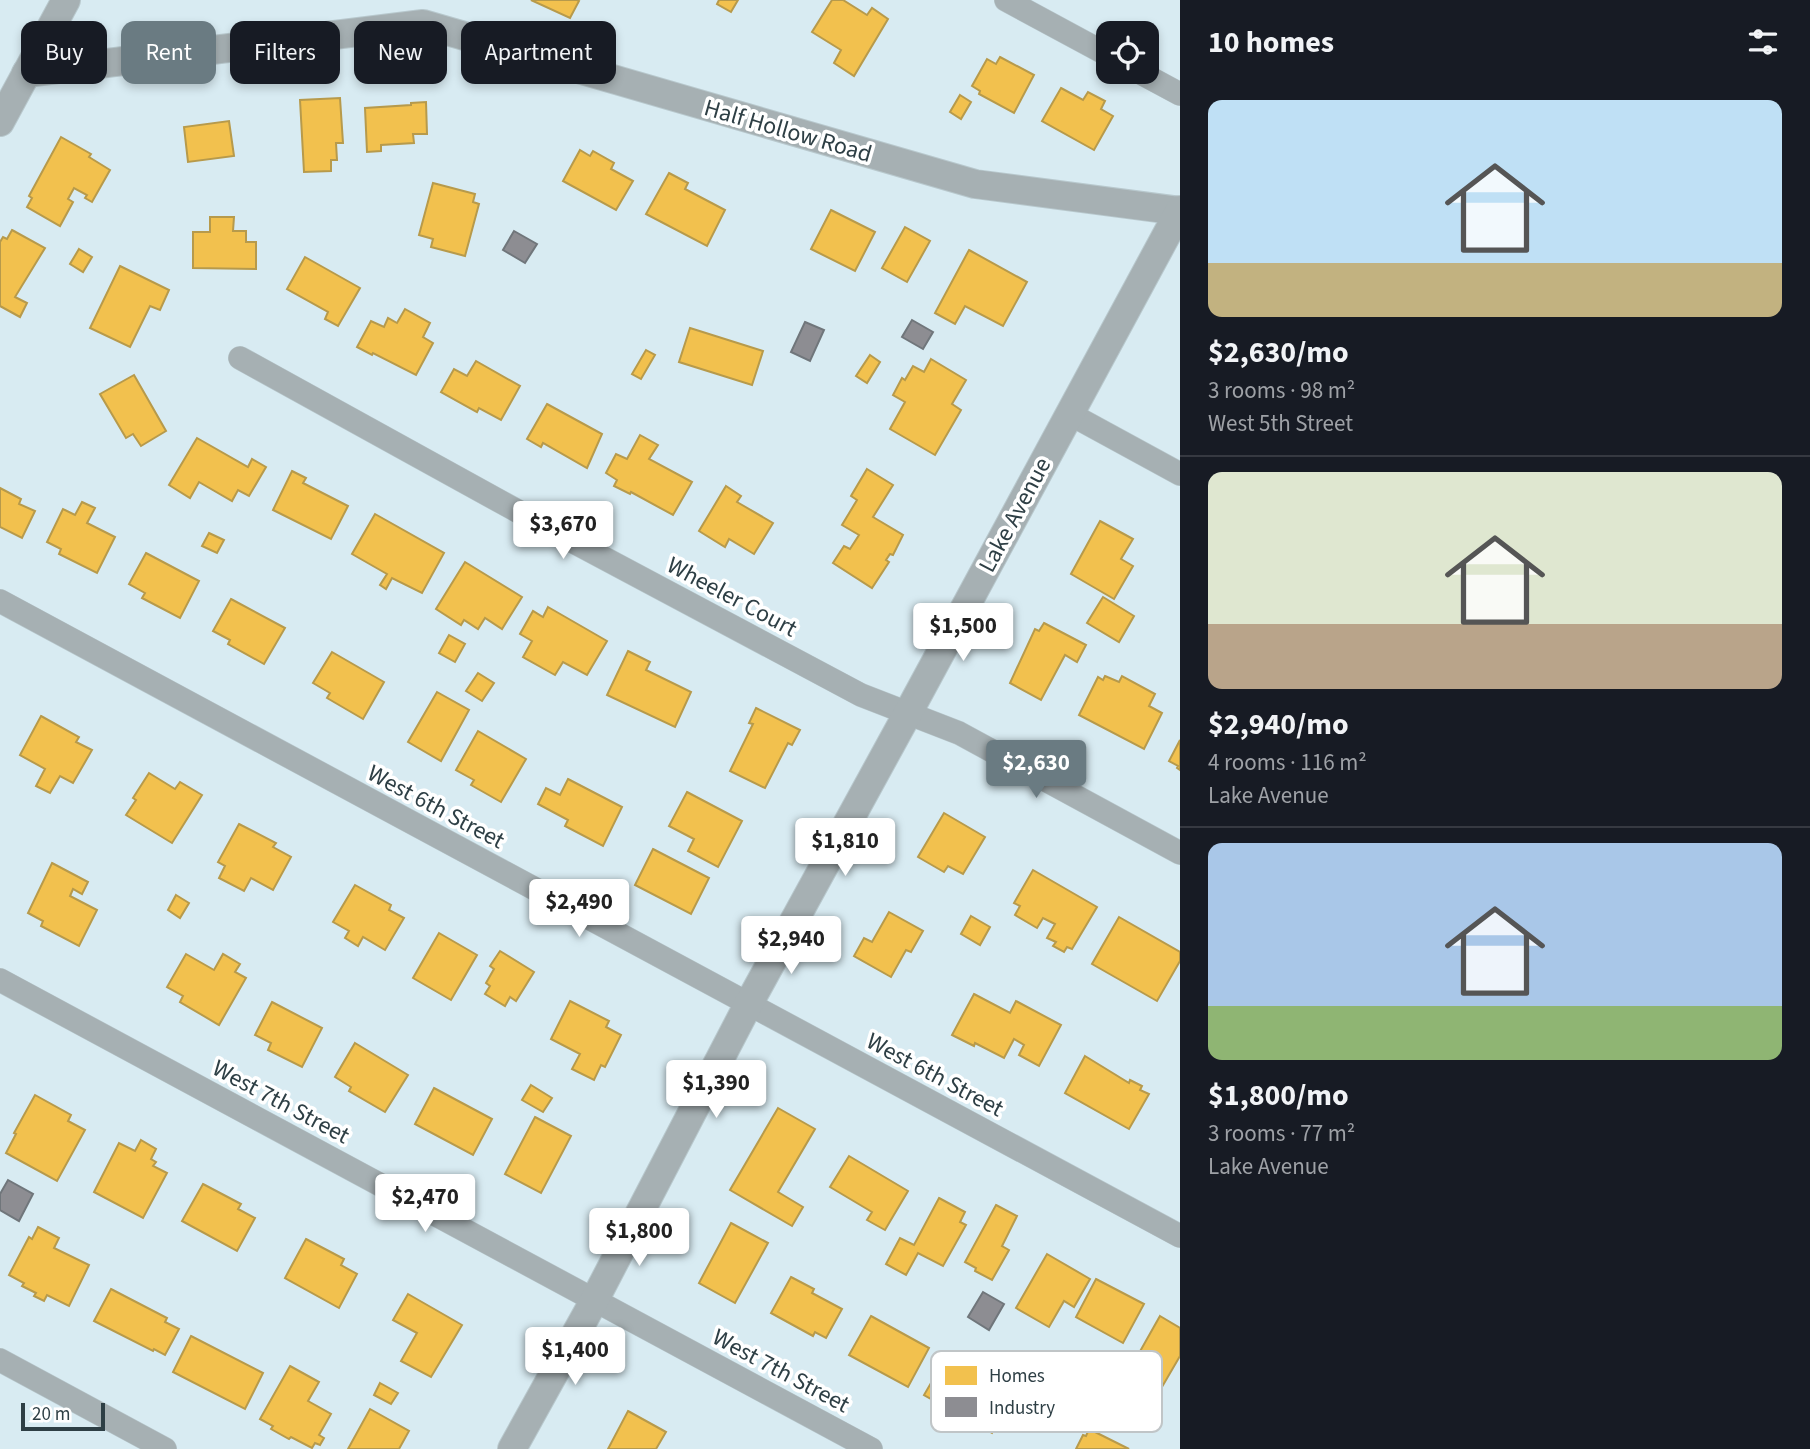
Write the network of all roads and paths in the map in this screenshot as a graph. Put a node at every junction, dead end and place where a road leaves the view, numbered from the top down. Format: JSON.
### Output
{"nodes":[{"id":1,"x":66,"y":0,"type":"edge"},
{"id":2,"x":1006,"y":0,"type":"edge"},
{"id":3,"x":54,"y":21,"type":"edge"},
{"id":4,"x":1096,"y":49,"type":"edge"},
{"id":5,"x":107,"y":63,"type":"edge"},
{"id":6,"x":21,"y":82,"type":"edge"},
{"id":7,"x":1159,"y":83,"type":"edge"},
{"id":8,"x":1180,"y":94,"type":"edge"},
{"id":9,"x":0,"y":122,"type":"edge"},
{"id":10,"x":1180,"y":211,"type":"edge"},
{"id":11,"x":240,"y":358,"type":"dead end"},
{"id":12,"x":1070,"y":414,"type":"junction"},
{"id":13,"x":1180,"y":474,"type":"edge"},
{"id":14,"x":0,"y":601,"type":"edge"},
{"id":15,"x":908,"y":713,"type":"junction"},
{"id":16,"x":1180,"y":853,"type":"edge"},
{"id":17,"x":0,"y":980,"type":"edge"},
{"id":18,"x":748,"y":1005,"type":"junction"},
{"id":19,"x":1180,"y":1236,"type":"edge"},
{"id":20,"x":594,"y":1301,"type":"junction"},
{"id":21,"x":0,"y":1360,"type":"edge"},
{"id":22,"x":165,"y":1449,"type":"edge"},
{"id":23,"x":512,"y":1449,"type":"edge"},
{"id":24,"x":871,"y":1449,"type":"edge"}],
"edges":[{"from":1,"to":3,"type":"street"},
{"from":2,"to":4,"type":"street"},
{"from":5,"to":10,"type":"street","name":"Half Hollow Road"},
{"from":6,"to":9,"type":"street"},
{"from":7,"to":8,"type":"street"},
{"from":10,"to":12,"type":"street","name":"Lake Avenue"},
{"from":11,"to":15,"type":"street","name":"Wheeler Court"},
{"from":12,"to":13,"type":"street"},
{"from":12,"to":15,"type":"street","name":"Lake Avenue"},
{"from":14,"to":18,"type":"street","name":"West 6th Street"},
{"from":15,"to":16,"type":"street","name":"Wheeler Court"},
{"from":15,"to":18,"type":"street","name":"Lake Avenue"},
{"from":17,"to":20,"type":"street","name":"West 7th Street"},
{"from":18,"to":19,"type":"street","name":"West 6th Street"},
{"from":18,"to":20,"type":"street","name":"Lake Avenue"},
{"from":20,"to":23,"type":"street","name":"Lake Avenue"},
{"from":20,"to":24,"type":"street","name":"West 7th Street"},
{"from":21,"to":22,"type":"street"}]}
